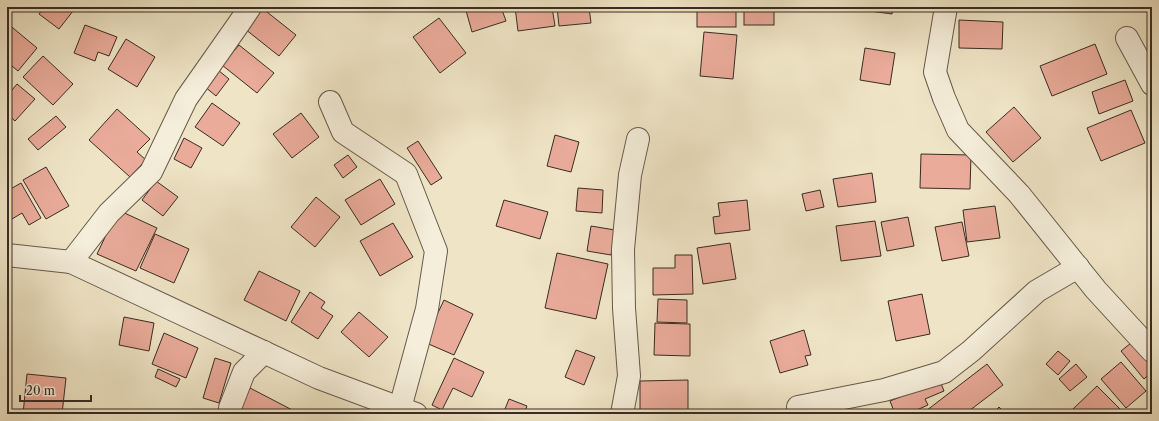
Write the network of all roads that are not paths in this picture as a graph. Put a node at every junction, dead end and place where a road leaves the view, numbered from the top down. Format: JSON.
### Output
{"nodes":[{"id":1,"x":250,"y":7,"type":"edge"},
{"id":2,"x":946,"y":7,"type":"edge"},
{"id":3,"x":1127,"y":38,"type":"dead end"},
{"id":4,"x":1152,"y":84,"type":"edge"},
{"id":5,"x":330,"y":102,"type":"dead end"},
{"id":6,"x":638,"y":138,"type":"dead end"},
{"id":7,"x":7,"y":255,"type":"edge"},
{"id":8,"x":71,"y":262,"type":"junction"},
{"id":9,"x":1078,"y":267,"type":"junction"},
{"id":10,"x":1152,"y":351,"type":"edge"},
{"id":11,"x":264,"y":352,"type":"junction"},
{"id":12,"x":798,"y":407,"type":"dead end"},
{"id":13,"x":408,"y":411,"type":"edge"},
{"id":14,"x":230,"y":414,"type":"edge"},
{"id":15,"x":622,"y":414,"type":"edge"}],
"edges":[{"from":1,"to":8,"type":"street"},
{"from":2,"to":9,"type":"street"},
{"from":3,"to":4,"type":"street"},
{"from":5,"to":13,"type":"street"},
{"from":6,"to":15,"type":"street"},
{"from":7,"to":8,"type":"street"},
{"from":8,"to":11,"type":"street"},
{"from":9,"to":10,"type":"street"},
{"from":9,"to":12,"type":"street"},
{"from":11,"to":13,"type":"street"},
{"from":11,"to":14,"type":"street"}]}
